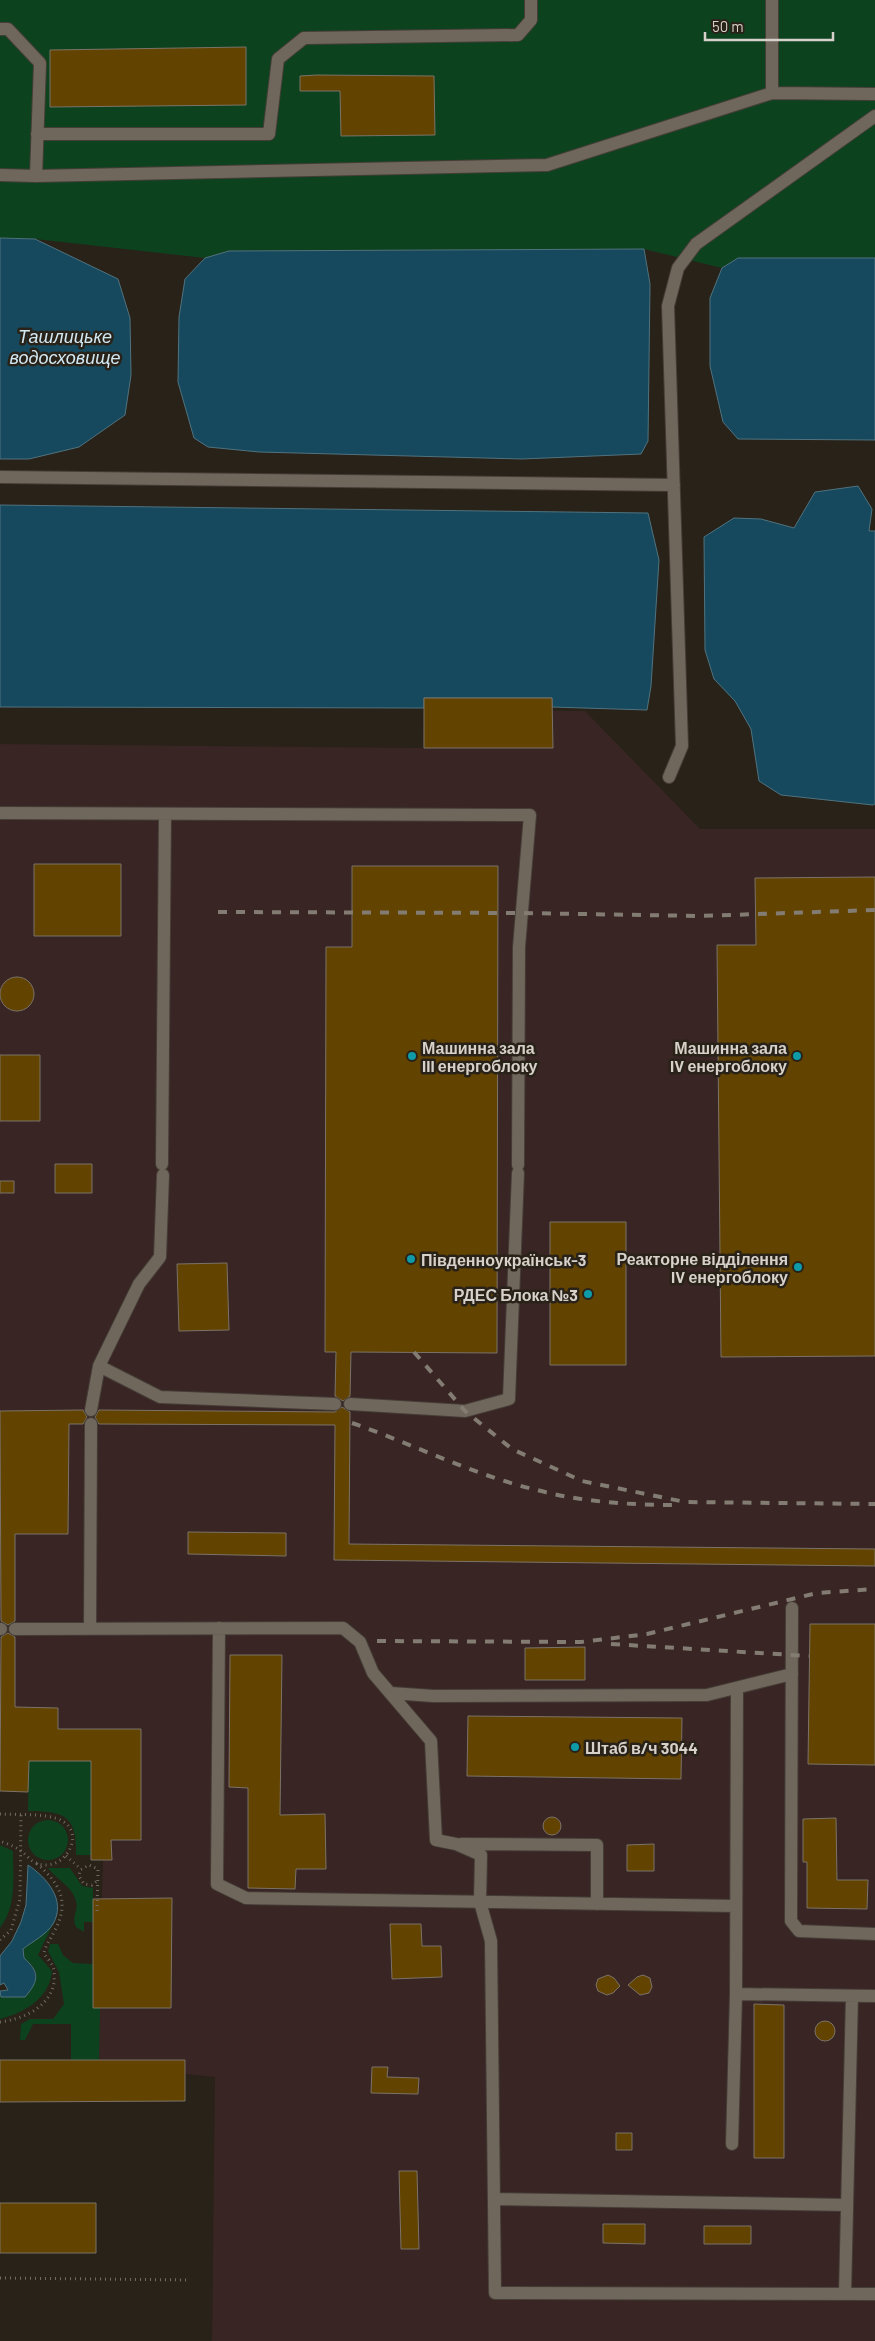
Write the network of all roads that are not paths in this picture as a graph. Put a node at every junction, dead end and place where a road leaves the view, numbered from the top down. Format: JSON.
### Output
{"nodes":[{"id":1,"x":531,"y":0,"type":"edge"},
{"id":2,"x":772,"y":0,"type":"edge"},
{"id":3,"x":0,"y":29,"type":"edge"},
{"id":4,"x":772,"y":93,"type":"junction"},
{"id":5,"x":875,"y":94,"type":"edge"},
{"id":6,"x":875,"y":116,"type":"edge"},
{"id":7,"x":37,"y":134,"type":"junction"},
{"id":8,"x":0,"y":175,"type":"edge"},
{"id":9,"x":36,"y":176,"type":"junction"},
{"id":10,"x":0,"y":477,"type":"edge"},
{"id":11,"x":674,"y":485,"type":"junction"},
{"id":12,"x":669,"y":777,"type":"dead end"},
{"id":13,"x":0,"y":814,"type":"edge"},
{"id":14,"x":165,"y":814,"type":"junction"},
{"id":15,"x":99,"y":1366,"type":"junction"},
{"id":16,"x":335,"y":1404,"type":"dead end"},
{"id":17,"x":350,"y":1404,"type":"dead end"},
{"id":18,"x":91,"y":1410,"type":"dead end"},
{"id":19,"x":91,"y":1424,"type":"dead end"},
{"id":20,"x":792,"y":1608,"type":"dead end"},
{"id":21,"x":90,"y":1628,"type":"junction"},
{"id":22,"x":219,"y":1628,"type":"junction"},
{"id":23,"x":15,"y":1629,"type":"dead end"},
{"id":24,"x":792,"y":1674,"type":"junction"},
{"id":25,"x":737,"y":1688,"type":"junction"},
{"id":26,"x":391,"y":1693,"type":"junction"},
{"id":27,"x":456,"y":1844,"type":"junction"},
{"id":28,"x":480,"y":1902,"type":"junction"},
{"id":29,"x":597,"y":1904,"type":"junction"},
{"id":30,"x":736,"y":1906,"type":"junction"},
{"id":31,"x":875,"y":1934,"type":"edge"},
{"id":32,"x":736,"y":1994,"type":"junction"},
{"id":33,"x":852,"y":1996,"type":"junction"},
{"id":34,"x":875,"y":1996,"type":"edge"},
{"id":35,"x":732,"y":2144,"type":"dead end"},
{"id":36,"x":494,"y":2199,"type":"junction"},
{"id":37,"x":847,"y":2205,"type":"junction"},
{"id":38,"x":845,"y":2294,"type":"junction"},
{"id":39,"x":875,"y":2294,"type":"edge"}],
"edges":[{"from":1,"to":7,"type":"street"},
{"from":2,"to":4,"type":"street"},
{"from":3,"to":7,"type":"street"},
{"from":4,"to":5,"type":"street"},
{"from":4,"to":9,"type":"street"},
{"from":6,"to":11,"type":"street"},
{"from":7,"to":9,"type":"street"},
{"from":8,"to":9,"type":"street"},
{"from":10,"to":11,"type":"street"},
{"from":11,"to":12,"type":"street"},
{"from":13,"to":14,"type":"street"},
{"from":14,"to":15,"type":"street"},
{"from":14,"to":17,"type":"street"},
{"from":15,"to":16,"type":"street"},
{"from":15,"to":18,"type":"street"},
{"from":19,"to":21,"type":"street"},
{"from":20,"to":24,"type":"street"},
{"from":21,"to":22,"type":"street"},
{"from":21,"to":23,"type":"street"},
{"from":22,"to":26,"type":"street"},
{"from":22,"to":28,"type":"street"},
{"from":24,"to":25,"type":"street"},
{"from":24,"to":31,"type":"street"},
{"from":25,"to":26,"type":"street"},
{"from":25,"to":30,"type":"street"},
{"from":26,"to":27,"type":"street"},
{"from":27,"to":28,"type":"street"},
{"from":27,"to":29,"type":"street"},
{"from":28,"to":29,"type":"street"},
{"from":28,"to":36,"type":"street"},
{"from":29,"to":30,"type":"street"},
{"from":30,"to":32,"type":"street"},
{"from":32,"to":33,"type":"street"},
{"from":32,"to":35,"type":"street"},
{"from":33,"to":34,"type":"street"},
{"from":33,"to":37,"type":"street"},
{"from":36,"to":37,"type":"street"},
{"from":36,"to":38,"type":"street"},
{"from":37,"to":38,"type":"street"},
{"from":38,"to":39,"type":"street"}]}
